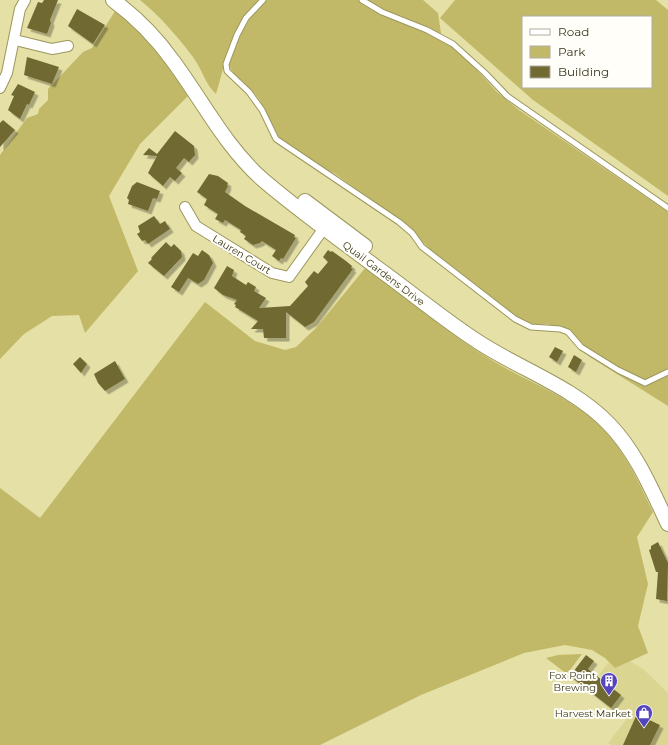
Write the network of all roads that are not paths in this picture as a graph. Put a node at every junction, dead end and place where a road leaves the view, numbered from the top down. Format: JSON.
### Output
{"nodes":[{"id":1,"x":25,"y":0,"type":"edge"},
{"id":2,"x":113,"y":0,"type":"edge"},
{"id":3,"x":127,"y":0,"type":"edge"},
{"id":4,"x":262,"y":0,"type":"edge"},
{"id":5,"x":362,"y":0,"type":"edge"},
{"id":6,"x":15,"y":40,"type":"junction"},
{"id":7,"x":68,"y":46,"type":"dead end"},
{"id":8,"x":0,"y":88,"type":"edge"},
{"id":9,"x":185,"y":207,"type":"dead end"},
{"id":10,"x":668,"y":208,"type":"edge"},
{"id":11,"x":327,"y":224,"type":"junction"},
{"id":12,"x":668,"y":372,"type":"edge"},
{"id":13,"x":668,"y":502,"type":"edge"},
{"id":14,"x":667,"y":521,"type":"edge"}],
"edges":[{"from":1,"to":6,"type":"street"},
{"from":2,"to":11,"type":"main road","name":"Quail Gardens Drive"},
{"from":3,"to":11,"type":"main road","name":"Quail Gardens Drive"},
{"from":4,"to":12,"type":"lane"},
{"from":5,"to":10,"type":"lane"},
{"from":6,"to":7,"type":"street"},
{"from":6,"to":8,"type":"street"},
{"from":9,"to":11,"type":"street","name":"Lauren Court"},
{"from":11,"to":13,"type":"main road","name":"Quail Gardens Drive"},
{"from":11,"to":14,"type":"main road","name":"Quail Gardens Drive"}]}
